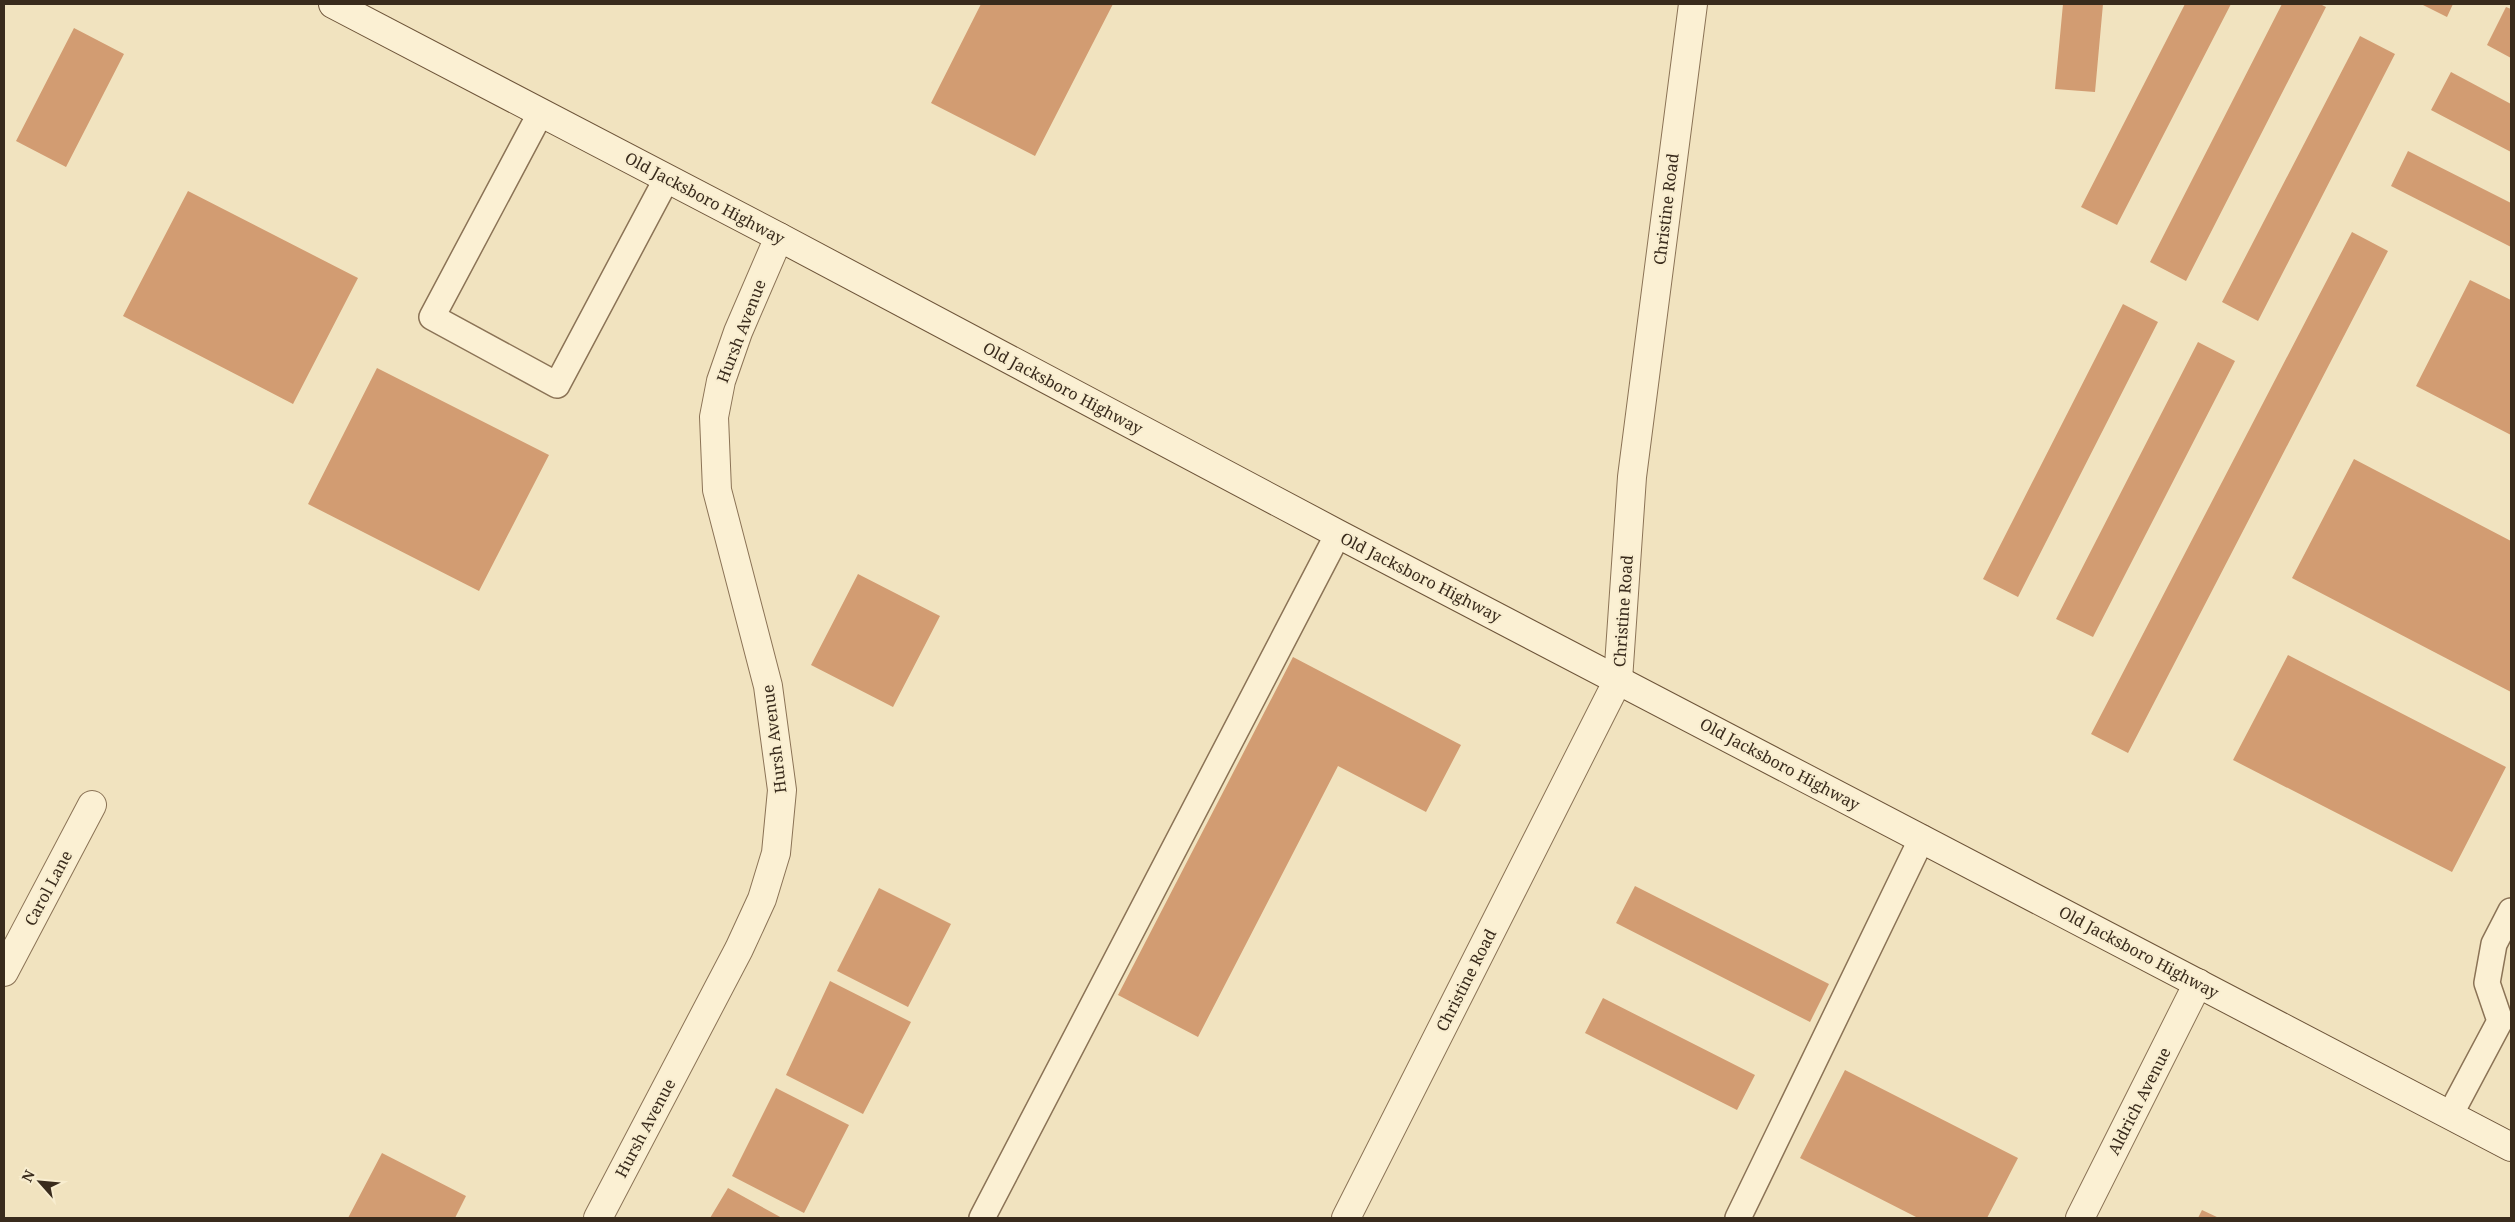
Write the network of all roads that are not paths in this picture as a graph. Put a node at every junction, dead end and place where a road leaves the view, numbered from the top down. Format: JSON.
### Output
{"nodes":[{"id":1,"x":333,"y":4,"type":"edge"},
{"id":2,"x":1692,"y":4,"type":"edge"},
{"id":3,"x":541,"y":112,"type":"junction"},
{"id":4,"x":667,"y":178,"type":"junction"},
{"id":5,"x":780,"y":237,"type":"junction"},
{"id":6,"x":1338,"y":534,"type":"junction"},
{"id":7,"x":1618,"y":680,"type":"junction"},
{"id":8,"x":92,"y":805,"type":"dead end"},
{"id":9,"x":1922,"y":838,"type":"junction"},
{"id":10,"x":2511,"y":911,"type":"edge"},
{"id":11,"x":4,"y":972,"type":"edge"},
{"id":12,"x":2198,"y":983,"type":"junction"},
{"id":13,"x":2508,"y":1020,"type":"edge"},
{"id":14,"x":2450,"y":1115,"type":"junction"},
{"id":15,"x":2511,"y":1147,"type":"edge"},
{"id":16,"x":598,"y":1218,"type":"edge"},
{"id":17,"x":982,"y":1218,"type":"edge"},
{"id":18,"x":1346,"y":1218,"type":"edge"},
{"id":19,"x":1738,"y":1218,"type":"edge"},
{"id":20,"x":2080,"y":1218,"type":"edge"}],
"edges":[{"from":1,"to":3,"type":"street","name":"Old Jacksboro Highway"},
{"from":2,"to":7,"type":"street","name":"Christine Road"},
{"from":3,"to":4,"type":"street","name":"Old Jacksboro Highway"},
{"from":3,"to":4,"type":"lane"},
{"from":4,"to":5,"type":"street","name":"Old Jacksboro Highway"},
{"from":5,"to":6,"type":"street","name":"Old Jacksboro Highway"},
{"from":5,"to":16,"type":"street","name":"Hursh Avenue"},
{"from":6,"to":7,"type":"street","name":"Old Jacksboro Highway"},
{"from":6,"to":17,"type":"lane"},
{"from":7,"to":9,"type":"street","name":"Old Jacksboro Highway"},
{"from":7,"to":18,"type":"street","name":"Christine Road"},
{"from":8,"to":11,"type":"street","name":"Carol Lane"},
{"from":9,"to":12,"type":"street","name":"Old Jacksboro Highway"},
{"from":9,"to":19,"type":"lane"},
{"from":10,"to":13,"type":"lane"},
{"from":12,"to":14,"type":"street","name":"Old Jacksboro Highway"},
{"from":12,"to":20,"type":"street","name":"Aldrich Avenue"},
{"from":13,"to":14,"type":"lane"},
{"from":14,"to":15,"type":"street","name":"Old Jacksboro Highway"}]}
